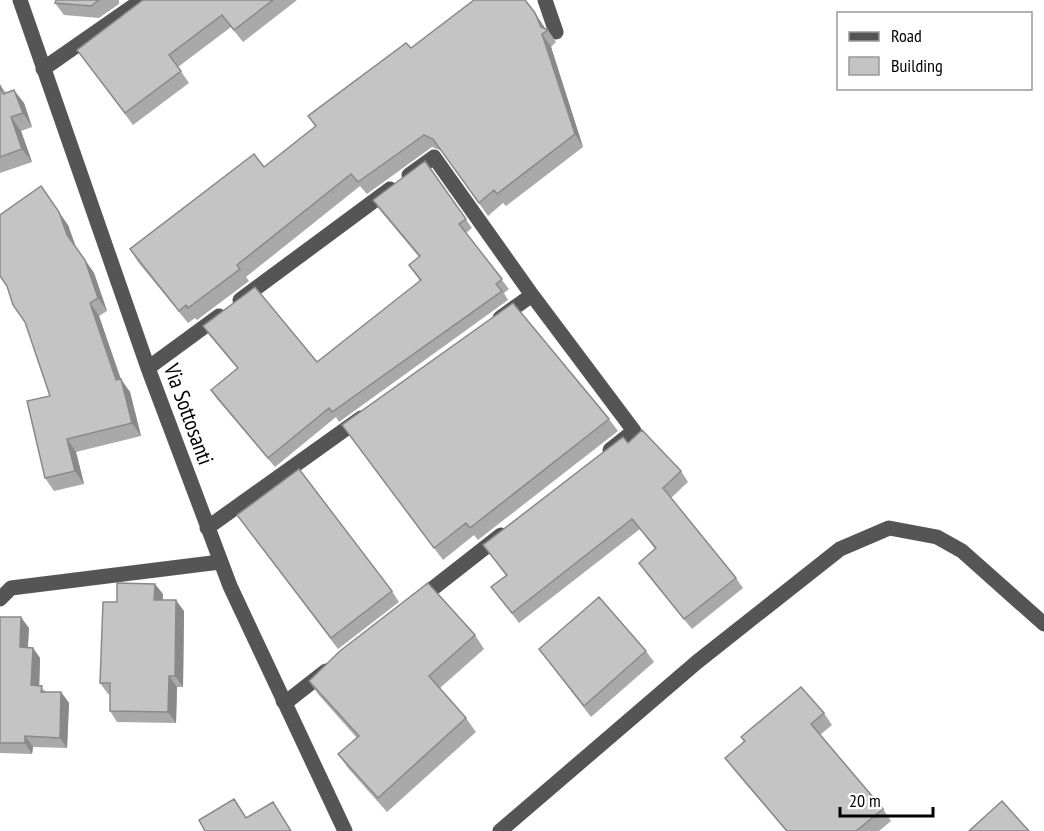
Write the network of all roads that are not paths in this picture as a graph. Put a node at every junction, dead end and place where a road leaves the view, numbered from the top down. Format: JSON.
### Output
{"nodes":[{"id":1,"x":20,"y":0,"type":"edge"},
{"id":2,"x":142,"y":0,"type":"edge"},
{"id":3,"x":545,"y":0,"type":"edge"},
{"id":4,"x":556,"y":32,"type":"dead end"},
{"id":5,"x":43,"y":69,"type":"junction"},
{"id":6,"x":532,"y":295,"type":"junction"},
{"id":7,"x":484,"y":330,"type":"edge"},
{"id":8,"x":148,"y":368,"type":"junction"},
{"id":9,"x":370,"y":412,"type":"edge"},
{"id":10,"x":597,"y":461,"type":"edge"},
{"id":11,"x":512,"y":527,"type":"edge"},
{"id":12,"x":207,"y":528,"type":"junction"},
{"id":13,"x":220,"y":562,"type":"junction"},
{"id":14,"x":0,"y":599,"type":"edge"},
{"id":15,"x":408,"y":607,"type":"edge"},
{"id":16,"x":1044,"y":624,"type":"edge"},
{"id":17,"x":342,"y":659,"type":"edge"},
{"id":18,"x":283,"y":701,"type":"junction"},
{"id":19,"x":345,"y":831,"type":"edge"},
{"id":20,"x":500,"y":831,"type":"edge"}],
"edges":[{"from":1,"to":5,"type":"street","name":"Via Sottosanti"},
{"from":2,"to":5,"type":"street"},
{"from":3,"to":4,"type":"street"},
{"from":5,"to":8,"type":"street","name":"Via Sottosanti"},
{"from":6,"to":7,"type":"street"},
{"from":6,"to":8,"type":"street"},
{"from":6,"to":10,"type":"street"},
{"from":8,"to":12,"type":"street","name":"Via Sottosanti"},
{"from":9,"to":12,"type":"street"},
{"from":11,"to":15,"type":"street"},
{"from":12,"to":13,"type":"street","name":"Via Sottosanti"},
{"from":13,"to":14,"type":"street"},
{"from":13,"to":18,"type":"street","name":"Via Sottosanti"},
{"from":16,"to":20,"type":"street"},
{"from":17,"to":18,"type":"street"},
{"from":18,"to":19,"type":"street","name":"Via Sottosanti"}]}
